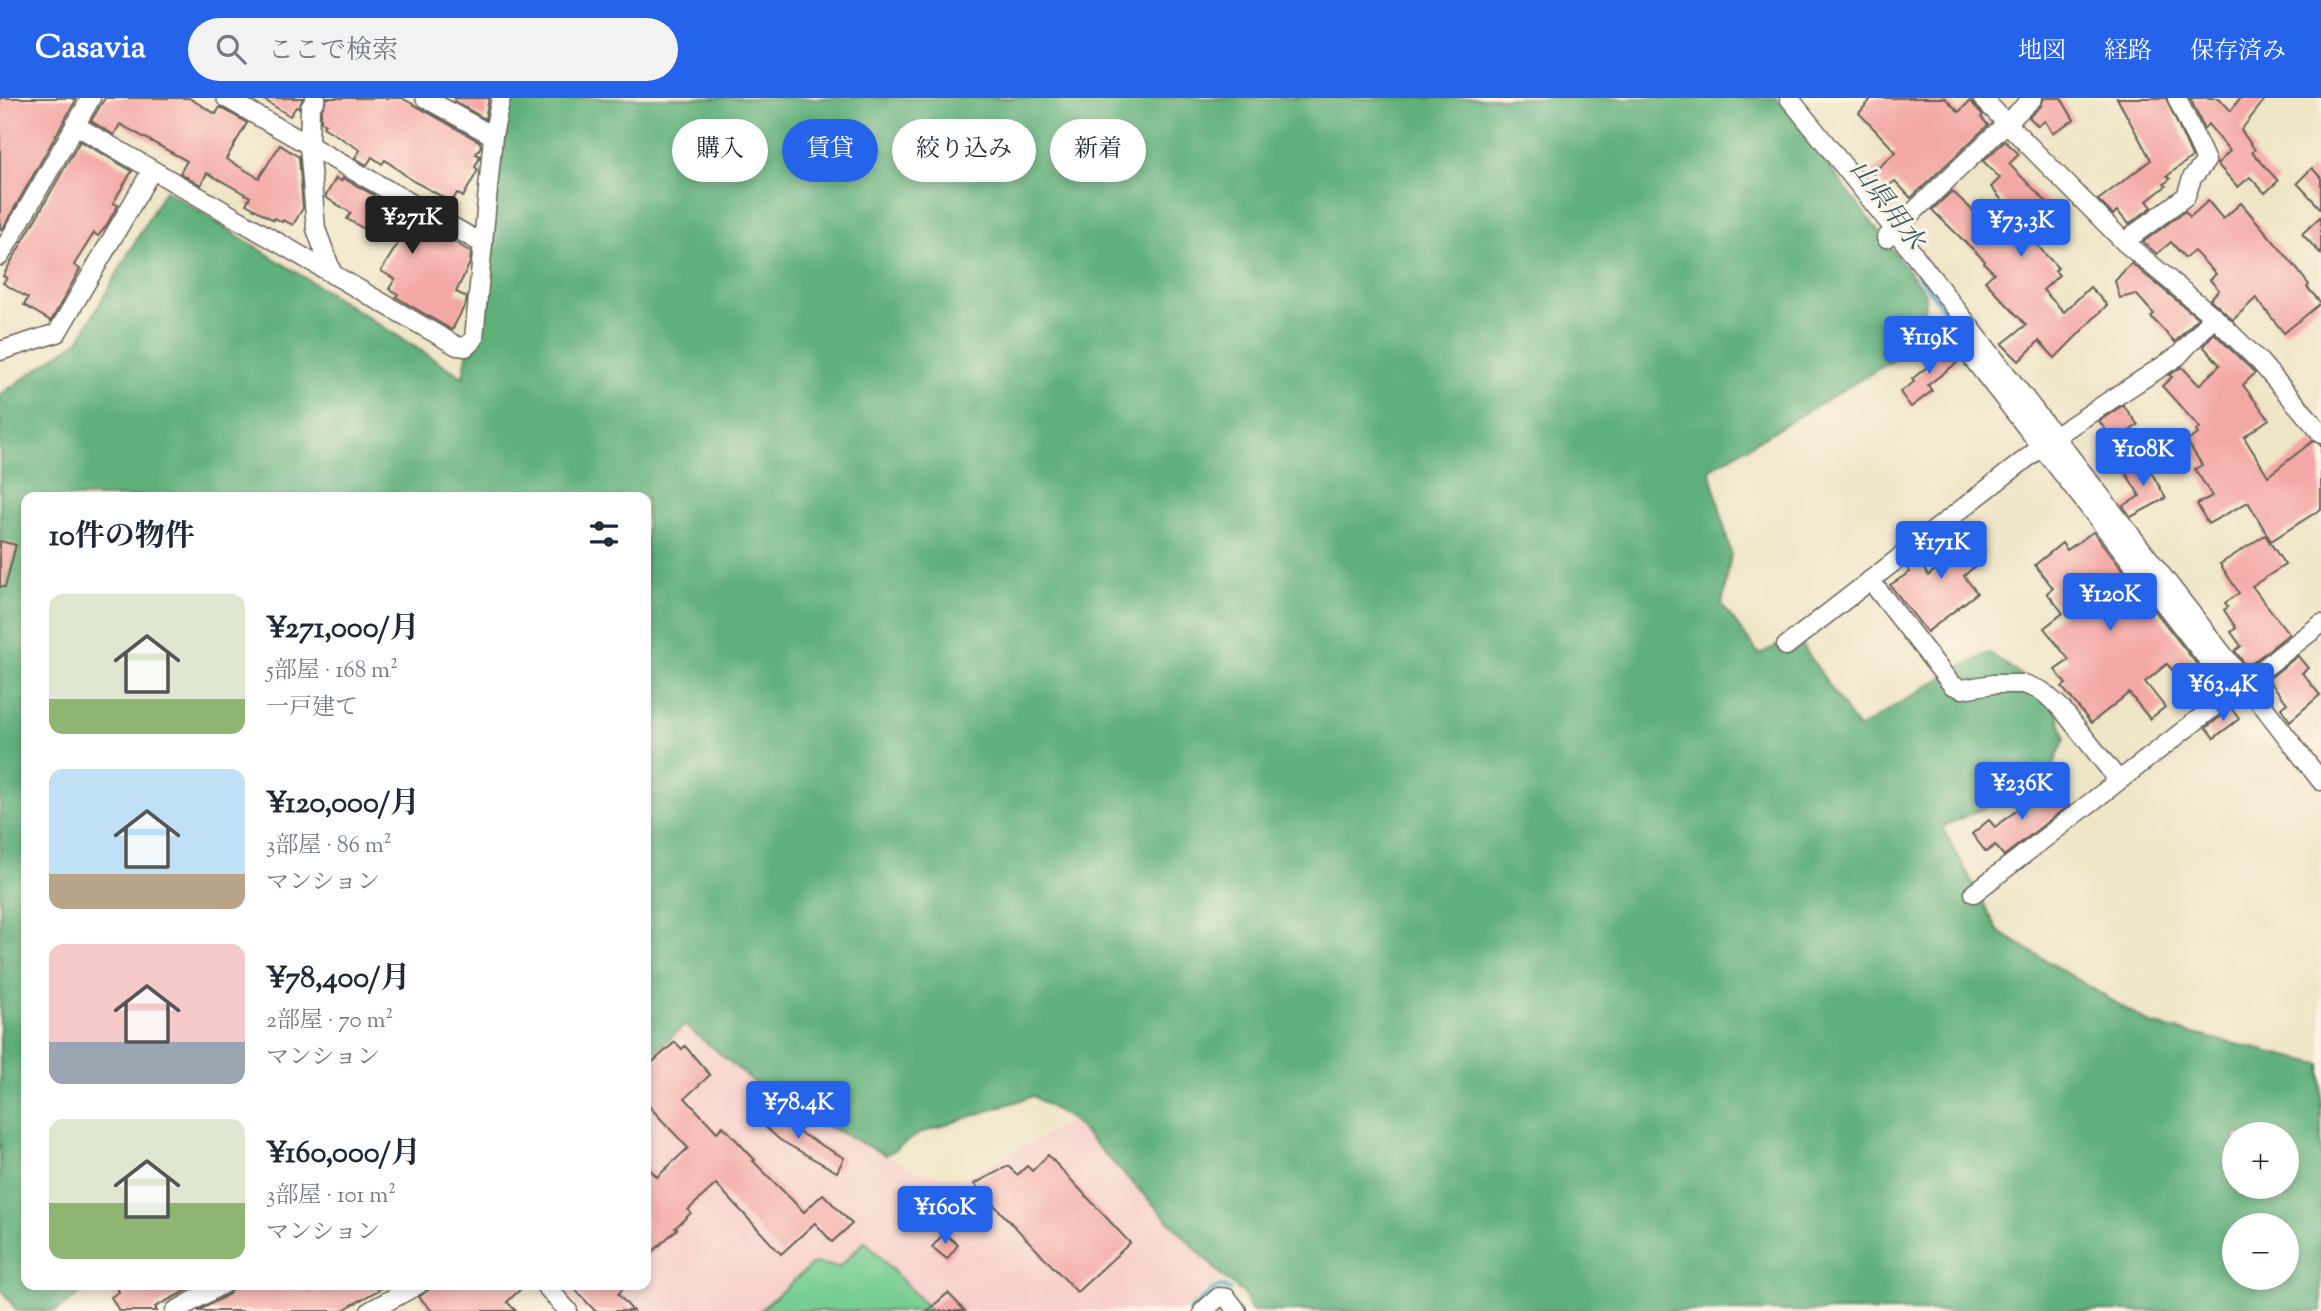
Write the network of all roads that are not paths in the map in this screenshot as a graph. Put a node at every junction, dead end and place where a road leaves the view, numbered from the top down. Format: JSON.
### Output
{"nodes":[{"id":1,"x":91,"y":98,"type":"edge"},
{"id":2,"x":226,"y":98,"type":"edge"},
{"id":3,"x":316,"y":98,"type":"edge"},
{"id":4,"x":425,"y":98,"type":"edge"},
{"id":5,"x":501,"y":98,"type":"edge"},
{"id":6,"x":1789,"y":98,"type":"edge"},
{"id":7,"x":1982,"y":98,"type":"edge"},
{"id":8,"x":2033,"y":98,"type":"edge"},
{"id":9,"x":2177,"y":98,"type":"edge"},
{"id":10,"x":2006,"y":124,"type":"junction"},
{"id":11,"x":75,"y":125,"type":"junction"},
{"id":12,"x":493,"y":136,"type":"junction"},
{"id":13,"x":309,"y":146,"type":"junction"},
{"id":14,"x":152,"y":170,"type":"junction"},
{"id":15,"x":1890,"y":234,"type":"junction"},
{"id":16,"x":2124,"y":242,"type":"junction"},
{"id":17,"x":484,"y":244,"type":"junction"},
{"id":18,"x":0,"y":256,"type":"edge"},
{"id":19,"x":333,"y":275,"type":"junction"},
{"id":20,"x":2214,"y":317,"type":"junction"},
{"id":21,"x":1948,"y":327,"type":"dead end"},
{"id":22,"x":0,"y":351,"type":"edge"},
{"id":23,"x":2321,"y":433,"type":"edge"},
{"id":24,"x":2047,"y":442,"type":"junction"},
{"id":25,"x":1870,"y":580,"type":"junction"},
{"id":26,"x":2321,"y":624,"type":"edge"},
{"id":27,"x":1786,"y":646,"type":"dead end"},
{"id":28,"x":2239,"y":687,"type":"junction"},
{"id":29,"x":2321,"y":780,"type":"edge"},
{"id":30,"x":2119,"y":781,"type":"junction"},
{"id":31,"x":1975,"y":893,"type":"dead end"},
{"id":32,"x":212,"y":1290,"type":"edge"},
{"id":33,"x":411,"y":1290,"type":"edge"},
{"id":34,"x":549,"y":1290,"type":"edge"},
{"id":35,"x":391,"y":1306,"type":"edge"},
{"id":36,"x":174,"y":1311,"type":"edge"},
{"id":37,"x":370,"y":1311,"type":"edge"},
{"id":38,"x":568,"y":1311,"type":"edge"},
{"id":39,"x":1203,"y":1311,"type":"edge"},
{"id":40,"x":1237,"y":1311,"type":"edge"}],
"edges":[{"from":1,"to":11,"type":"street"},
{"from":2,"to":13,"type":"street"},
{"from":3,"to":13,"type":"street"},
{"from":4,"to":12,"type":"street"},
{"from":5,"to":12,"type":"street"},
{"from":6,"to":15,"type":"street"},
{"from":7,"to":10,"type":"street"},
{"from":8,"to":10,"type":"street"},
{"from":9,"to":16,"type":"street"},
{"from":10,"to":15,"type":"street"},
{"from":10,"to":16,"type":"street"},
{"from":11,"to":14,"type":"street"},
{"from":11,"to":18,"type":"street"},
{"from":12,"to":17,"type":"street"},
{"from":13,"to":17,"type":"street"},
{"from":13,"to":19,"type":"street"},
{"from":14,"to":19,"type":"street"},
{"from":14,"to":22,"type":"street"},
{"from":15,"to":24,"type":"street"},
{"from":16,"to":20,"type":"street"},
{"from":17,"to":19,"type":"street"},
{"from":20,"to":23,"type":"street"},
{"from":20,"to":24,"type":"street"},
{"from":21,"to":24,"type":"street"},
{"from":24,"to":25,"type":"street"},
{"from":24,"to":28,"type":"street"},
{"from":25,"to":27,"type":"street"},
{"from":25,"to":30,"type":"street"},
{"from":26,"to":28,"type":"street"},
{"from":28,"to":29,"type":"street"},
{"from":28,"to":30,"type":"street"},
{"from":30,"to":31,"type":"street"},
{"from":32,"to":36,"type":"street"},
{"from":33,"to":35,"type":"street"},
{"from":34,"to":38,"type":"street"},
{"from":35,"to":37,"type":"street"},
{"from":39,"to":40,"type":"street"}]}
